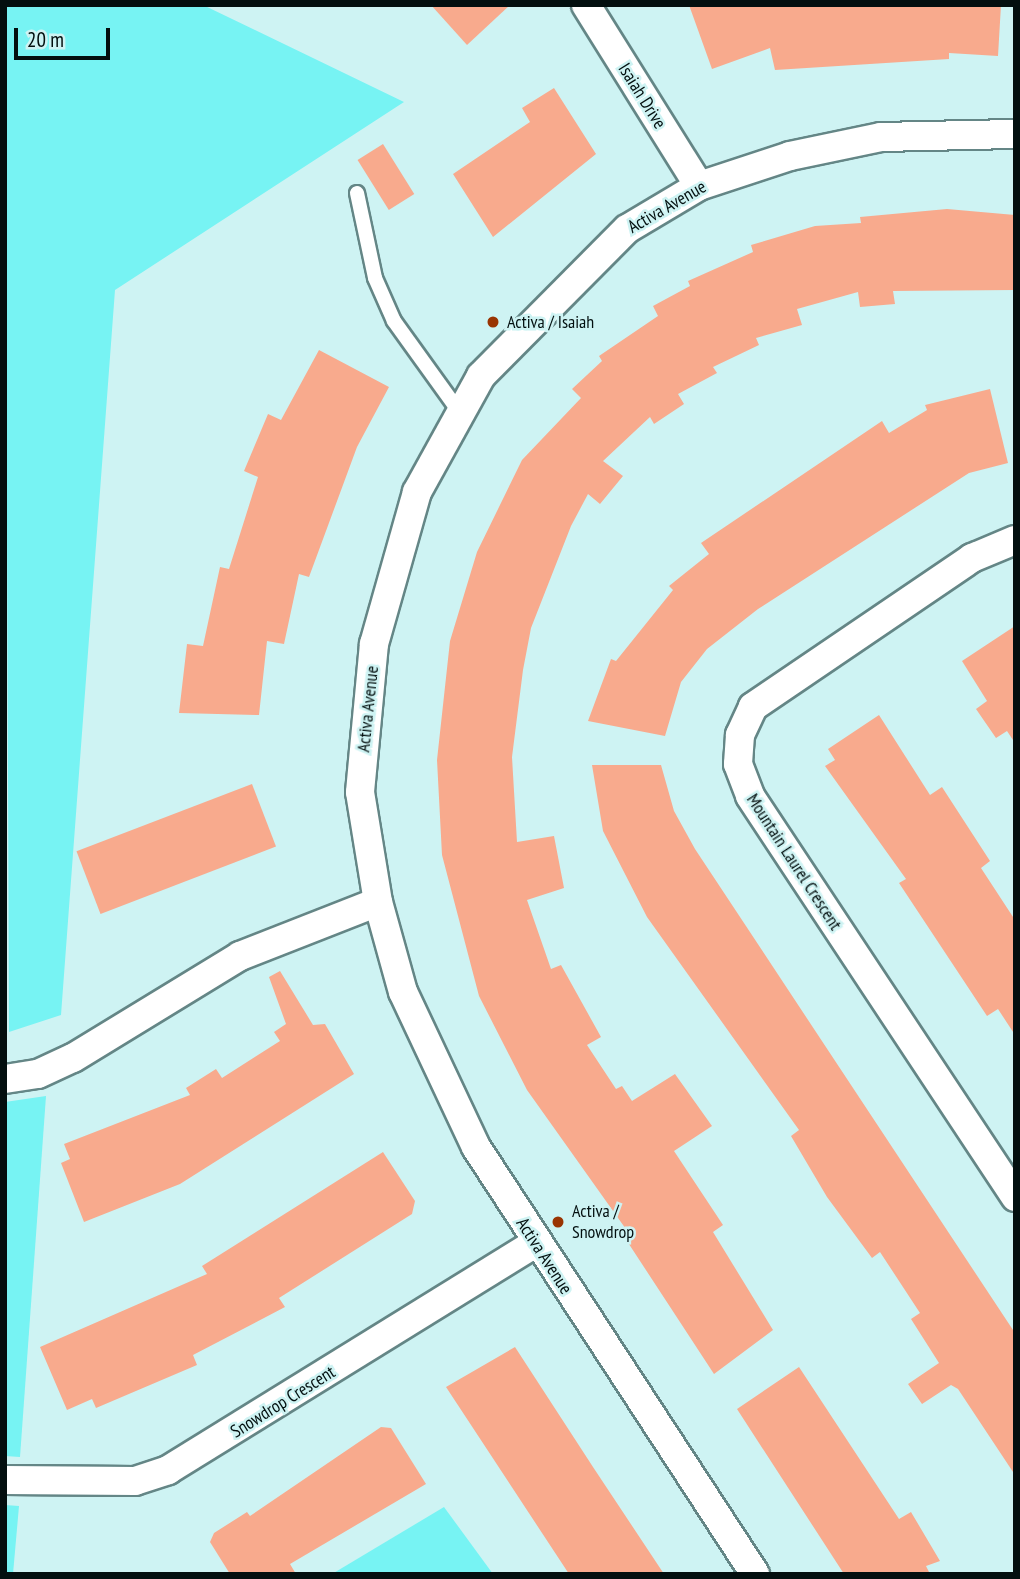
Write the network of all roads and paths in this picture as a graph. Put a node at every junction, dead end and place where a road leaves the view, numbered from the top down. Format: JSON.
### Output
{"nodes":[{"id":1,"x":586,"y":5,"type":"edge"},
{"id":2,"x":1015,"y":134,"type":"edge"},
{"id":3,"x":699,"y":186,"type":"junction"},
{"id":4,"x":357,"y":193,"type":"dead end"},
{"id":5,"x":460,"y":413,"type":"junction"},
{"id":6,"x":1015,"y":540,"type":"edge"},
{"id":7,"x":378,"y":902,"type":"junction"},
{"id":8,"x":5,"y":1079,"type":"edge"},
{"id":9,"x":1015,"y":1197,"type":"edge"},
{"id":10,"x":535,"y":1243,"type":"junction"},
{"id":11,"x":5,"y":1480,"type":"edge"},
{"id":12,"x":755,"y":1574,"type":"edge"}],
"edges":[{"from":1,"to":3,"type":"street","name":"Isaiah Drive"},
{"from":2,"to":3,"type":"street","name":"Activa Avenue"},
{"from":3,"to":5,"type":"street","name":"Activa Avenue"},
{"from":4,"to":5,"type":"lane"},
{"from":5,"to":7,"type":"street","name":"Activa Avenue"},
{"from":6,"to":9,"type":"street","name":"Mountain Laurel Crescent"},
{"from":7,"to":8,"type":"street"},
{"from":7,"to":10,"type":"street","name":"Activa Avenue"},
{"from":10,"to":11,"type":"street","name":"Snowdrop Crescent"},
{"from":10,"to":12,"type":"street","name":"Activa Avenue"}]}
